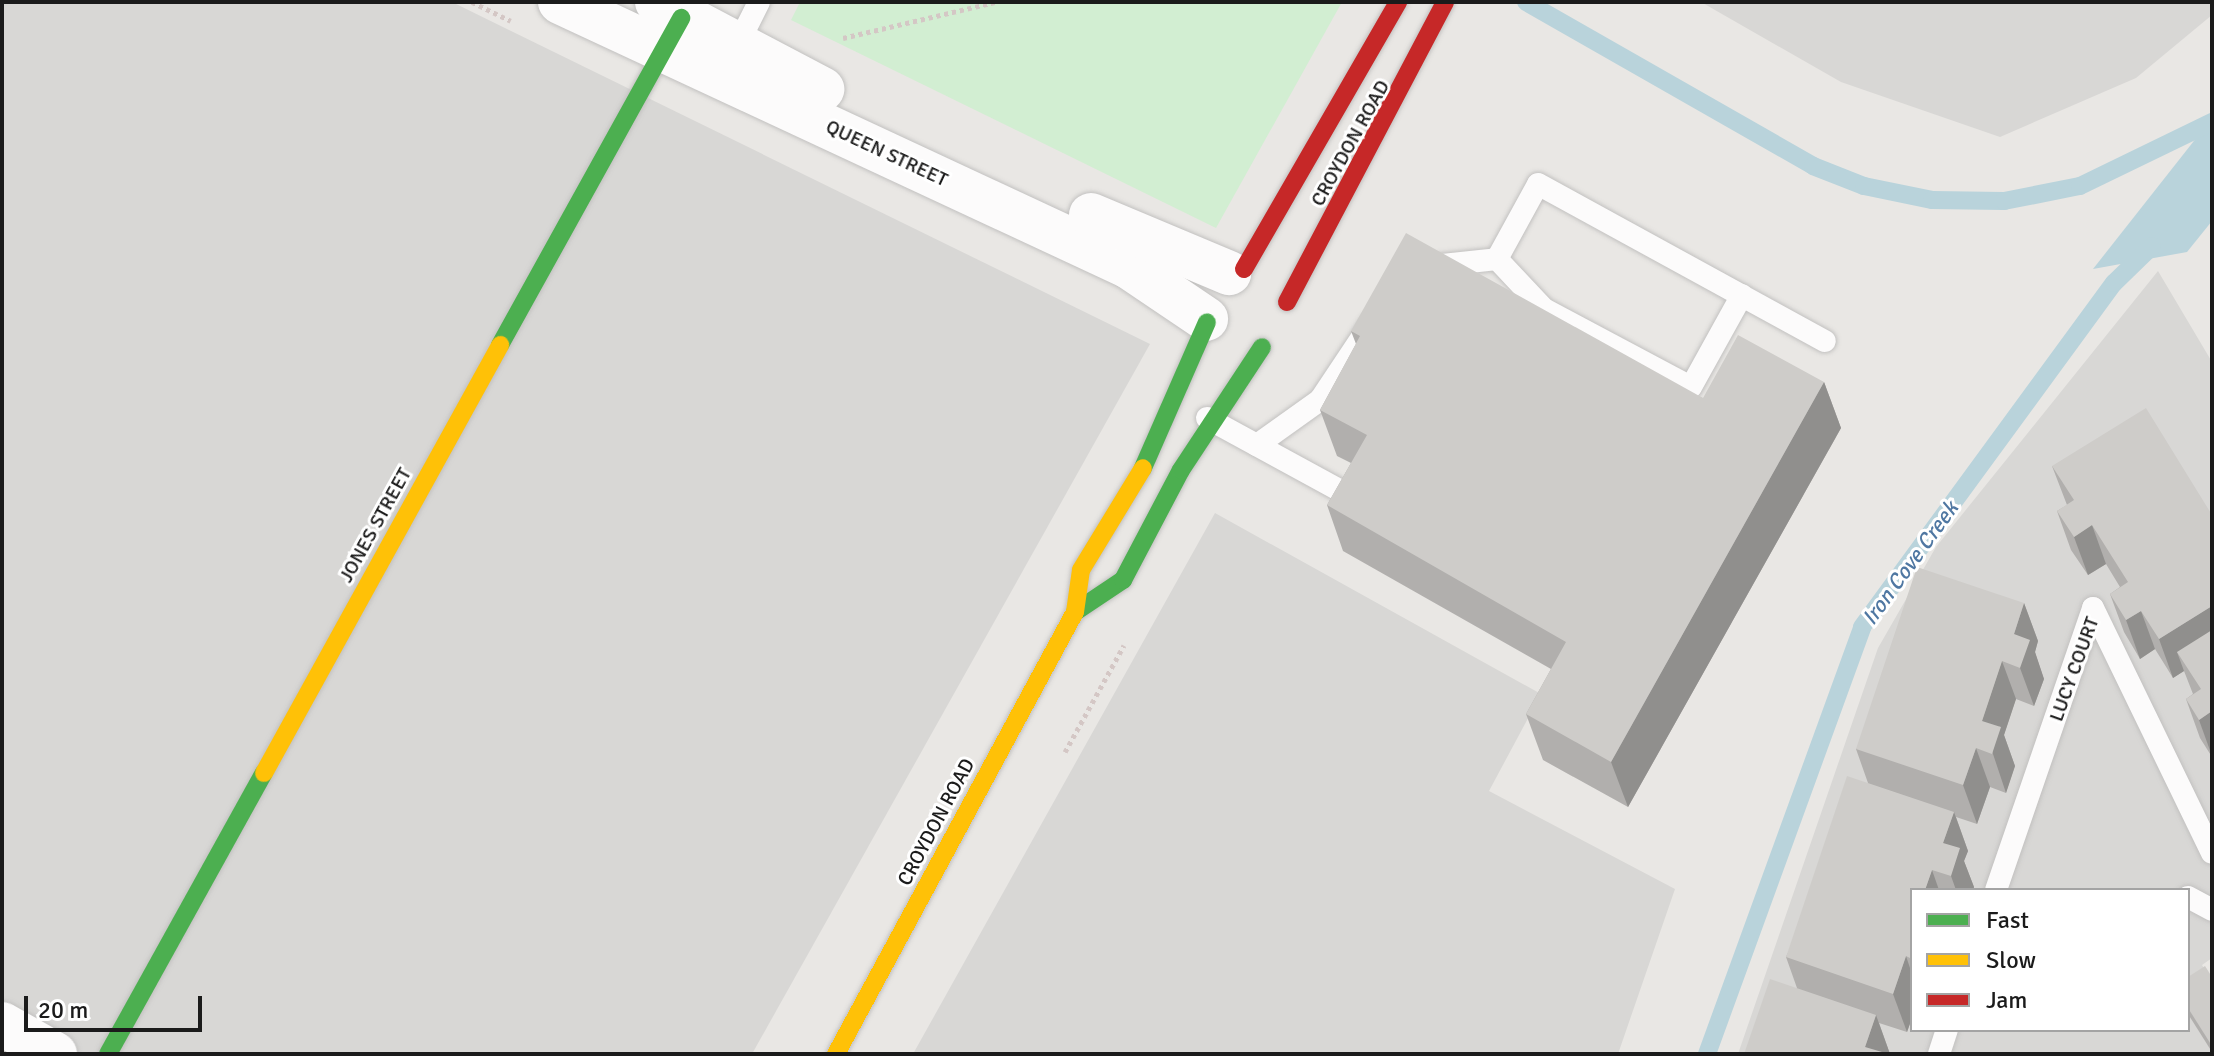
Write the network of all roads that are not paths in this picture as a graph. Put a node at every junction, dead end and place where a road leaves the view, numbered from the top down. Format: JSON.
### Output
{"nodes":[{"id":1,"x":560,"y":2,"type":"edge"},
{"id":2,"x":759,"y":2,"type":"edge"},
{"id":3,"x":1398,"y":2,"type":"edge"},
{"id":4,"x":1445,"y":2,"type":"edge"},
{"id":5,"x":667,"y":23,"type":"edge"},
{"id":6,"x":736,"y":48,"type":"junction"},
{"id":7,"x":1497,"y":259,"type":"junction"},
{"id":8,"x":1409,"y":266,"type":"edge"},
{"id":9,"x":1254,"y":274,"type":"junction"},
{"id":10,"x":1742,"y":295,"type":"junction"},
{"id":11,"x":1287,"y":302,"type":"junction"},
{"id":12,"x":1385,"y":302,"type":"edge"},
{"id":13,"x":1218,"y":334,"type":"junction"},
{"id":14,"x":1825,"y":341,"type":"dead end"},
{"id":15,"x":1262,"y":347,"type":"junction"},
{"id":16,"x":1174,"y":402,"type":"junction"},
{"id":17,"x":1214,"y":421,"type":"junction"},
{"id":18,"x":1257,"y":445,"type":"junction"},
{"id":19,"x":1361,"y":502,"type":"edge"},
{"id":20,"x":1075,"y":612,"type":"junction"},
{"id":21,"x":2212,"y":853,"type":"edge"},
{"id":22,"x":1997,"y":888,"type":"edge"},
{"id":23,"x":2190,"y":898,"type":"edge"},
{"id":24,"x":2212,"y":910,"type":"edge"},
{"id":25,"x":2,"y":1024,"type":"edge"},
{"id":26,"x":55,"y":1054,"type":"edge"},
{"id":27,"x":108,"y":1054,"type":"edge"},
{"id":28,"x":836,"y":1054,"type":"edge"}],
"edges":[{"from":1,"to":5,"type":"street","name":"QUEEN STREET"},
{"from":2,"to":6,"type":"lane"},
{"from":3,"to":9,"type":"street","name":"CROYDON ROAD"},
{"from":4,"to":11,"type":"street","name":"CROYDON ROAD"},
{"from":5,"to":6,"type":"street","name":"QUEEN STREET"},
{"from":5,"to":13,"type":"street","name":"QUEEN STREET"},
{"from":5,"to":27,"type":"street","name":"JONES STREET"},
{"from":6,"to":9,"type":"street","name":"QUEEN STREET"},
{"from":7,"to":8,"type":"lane"},
{"from":7,"to":10,"type":"lane"},
{"from":7,"to":10,"type":"lane"},
{"from":9,"to":11,"type":"street"},
{"from":9,"to":13,"type":"street"},
{"from":10,"to":14,"type":"lane"},
{"from":11,"to":15,"type":"street"},
{"from":12,"to":18,"type":"lane"},
{"from":13,"to":15,"type":"street"},
{"from":13,"to":16,"type":"street","name":"CROYDON ROAD"},
{"from":15,"to":17,"type":"street","name":"CROYDON ROAD"},
{"from":16,"to":17,"type":"lane"},
{"from":16,"to":20,"type":"street","name":"CROYDON ROAD"},
{"from":17,"to":18,"type":"lane"},
{"from":17,"to":20,"type":"street","name":"CROYDON ROAD"},
{"from":18,"to":19,"type":"lane"},
{"from":20,"to":28,"type":"street","name":"CROYDON ROAD"},
{"from":21,"to":22,"type":"lane","name":"LUCY COURT"},
{"from":23,"to":24,"type":"lane"},
{"from":25,"to":26,"type":"street"}]}
